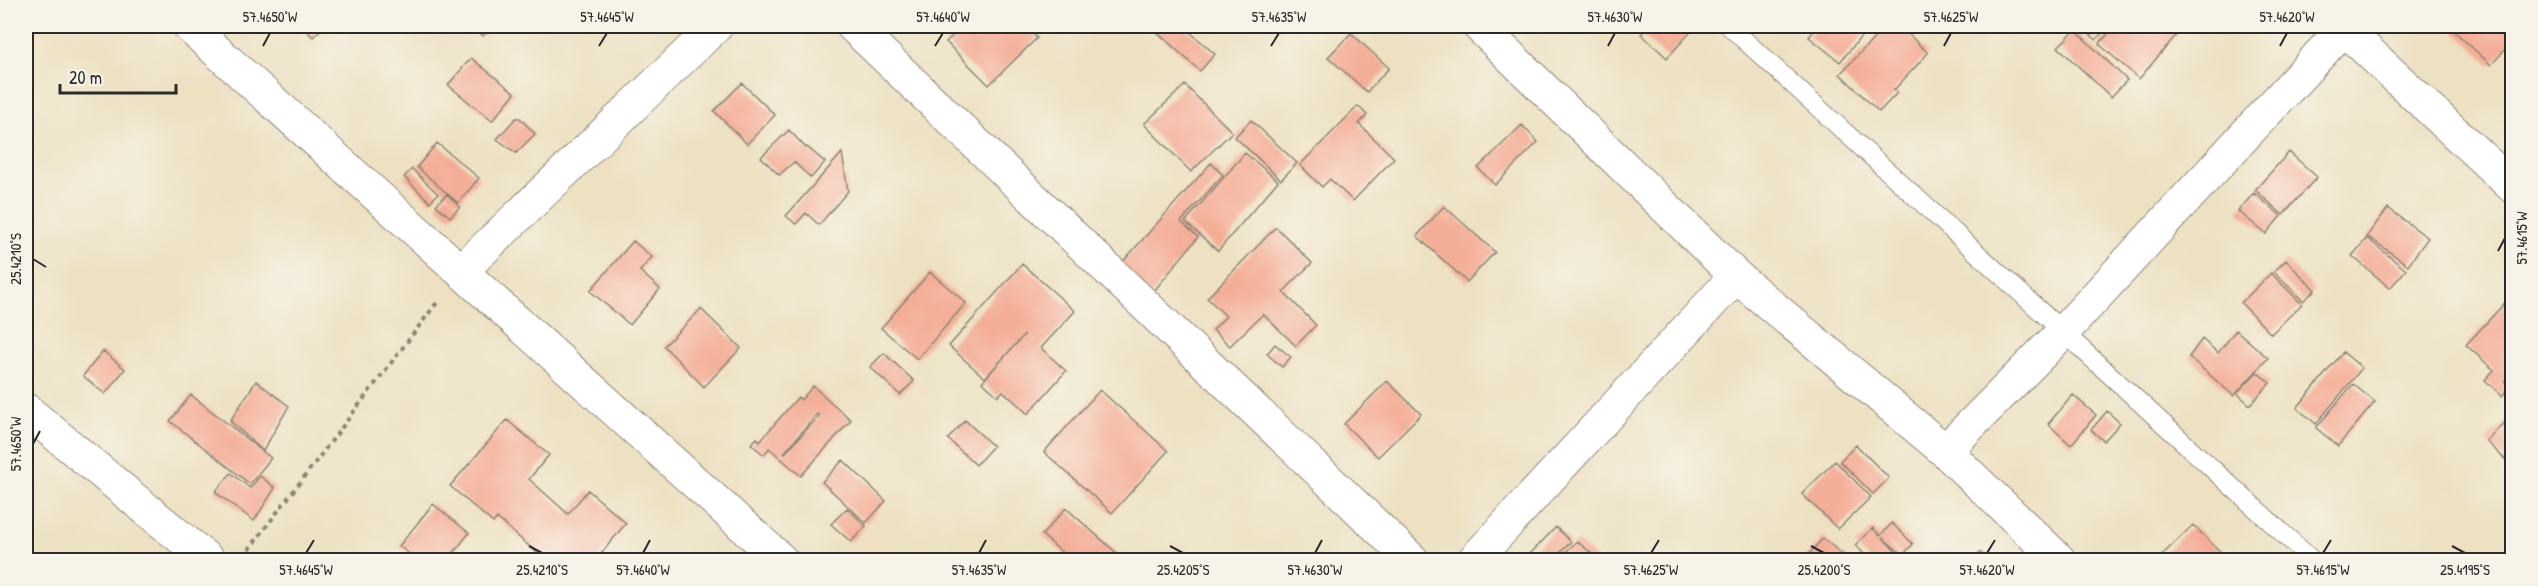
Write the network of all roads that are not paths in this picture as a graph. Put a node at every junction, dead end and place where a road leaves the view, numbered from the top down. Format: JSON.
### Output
{"nodes":[{"id":1,"x":189,"y":26,"type":"edge"},
{"id":2,"x":716,"y":26,"type":"edge"},
{"id":3,"x":854,"y":26,"type":"edge"},
{"id":4,"x":1479,"y":26,"type":"edge"},
{"id":5,"x":1728,"y":26,"type":"edge"},
{"id":6,"x":2343,"y":26,"type":"edge"},
{"id":7,"x":2512,"y":186,"type":"edge"},
{"id":8,"x":461,"y":271,"type":"junction"},
{"id":9,"x":1736,"y":276,"type":"junction"},
{"id":10,"x":2062,"y":333,"type":"junction"},
{"id":11,"x":26,"y":410,"type":"edge"},
{"id":12,"x":1945,"y":451,"type":"junction"},
{"id":13,"x":208,"y":561,"type":"edge"},
{"id":14,"x":781,"y":561,"type":"edge"},
{"id":15,"x":1412,"y":561,"type":"edge"},
{"id":16,"x":1474,"y":561,"type":"edge"},
{"id":17,"x":2059,"y":561,"type":"edge"},
{"id":18,"x":2312,"y":561,"type":"edge"}],
"edges":[{"from":1,"to":8,"type":"street"},
{"from":2,"to":8,"type":"street"},
{"from":3,"to":15,"type":"street"},
{"from":4,"to":9,"type":"street"},
{"from":5,"to":10,"type":"lane"},
{"from":6,"to":7,"type":"street"},
{"from":6,"to":10,"type":"street"},
{"from":8,"to":14,"type":"street"},
{"from":9,"to":12,"type":"street"},
{"from":9,"to":16,"type":"street"},
{"from":10,"to":12,"type":"street"},
{"from":10,"to":18,"type":"lane"},
{"from":11,"to":13,"type":"street"},
{"from":12,"to":17,"type":"street"}]}
